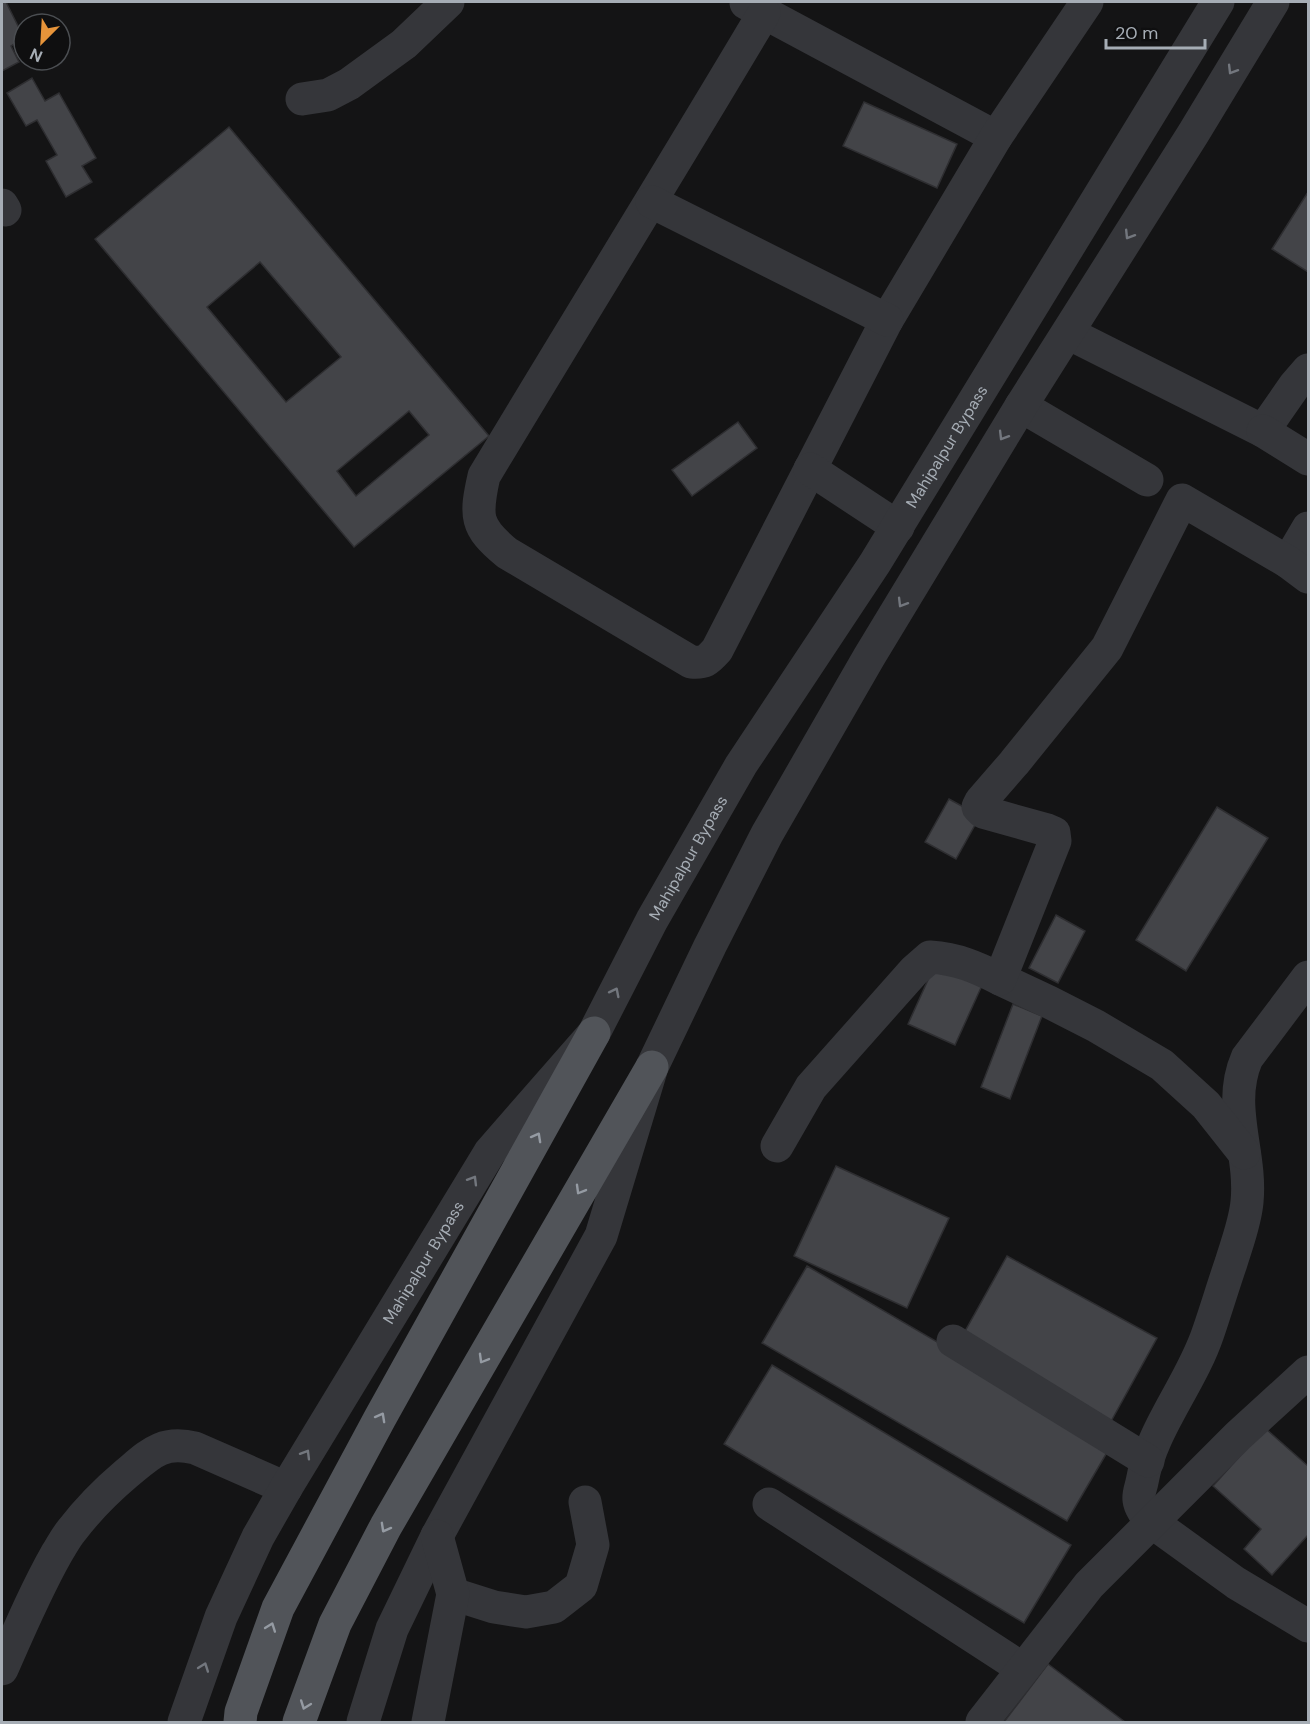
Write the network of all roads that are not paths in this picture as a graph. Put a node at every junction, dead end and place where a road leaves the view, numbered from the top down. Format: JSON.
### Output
{"nodes":[{"id":1,"x":1087,"y":2,"type":"edge"},
{"id":2,"x":1218,"y":2,"type":"edge"},
{"id":3,"x":1273,"y":2,"type":"edge"},
{"id":4,"x":443,"y":4,"type":"edge"},
{"id":5,"x":754,"y":7,"type":"edge"},
{"id":6,"x":302,"y":99,"type":"dead end"},
{"id":7,"x":996,"y":136,"type":"junction"},
{"id":8,"x":652,"y":202,"type":"junction"},
{"id":9,"x":887,"y":320,"type":"junction"},
{"id":10,"x":1068,"y":333,"type":"junction"},
{"id":11,"x":1308,"y":370,"type":"edge"},
{"id":12,"x":1021,"y":406,"type":"junction"},
{"id":13,"x":1263,"y":431,"type":"junction"},
{"id":14,"x":1308,"y":459,"type":"edge"},
{"id":15,"x":810,"y":469,"type":"junction"},
{"id":16,"x":1147,"y":480,"type":"dead end"},
{"id":17,"x":898,"y":527,"type":"junction"},
{"id":18,"x":1308,"y":528,"type":"edge"},
{"id":19,"x":1298,"y":570,"type":"edge"},
{"id":20,"x":1308,"y":977,"type":"edge"},
{"id":21,"x":1000,"y":979,"type":"junction"},
{"id":22,"x":594,"y":1033,"type":"junction"},
{"id":23,"x":652,"y":1067,"type":"junction"},
{"id":24,"x":777,"y":1146,"type":"dead end"},
{"id":25,"x":1244,"y":1153,"type":"junction"},
{"id":26,"x":953,"y":1341,"type":"dead end"},
{"id":27,"x":1308,"y":1372,"type":"edge"},
{"id":28,"x":1148,"y":1461,"type":"junction"},
{"id":29,"x":286,"y":1488,"type":"junction"},
{"id":30,"x":585,"y":1502,"type":"dead end"},
{"id":31,"x":769,"y":1504,"type":"dead end"},
{"id":32,"x":1153,"y":1523,"type":"junction"},
{"id":33,"x":437,"y":1536,"type":"junction"},
{"id":34,"x":453,"y":1594,"type":"junction"},
{"id":35,"x":1308,"y":1626,"type":"edge"},
{"id":36,"x":2,"y":1669,"type":"edge"},
{"id":37,"x":1023,"y":1669,"type":"junction"},
{"id":38,"x":184,"y":1722,"type":"edge"},
{"id":39,"x":240,"y":1722,"type":"edge"},
{"id":40,"x":299,"y":1722,"type":"edge"},
{"id":41,"x":363,"y":1722,"type":"edge"},
{"id":42,"x":428,"y":1722,"type":"edge"},
{"id":43,"x":982,"y":1722,"type":"edge"}],
"edges":[{"from":1,"to":7,"type":"street"},
{"from":2,"to":17,"type":"street","name":"Mahipalpur Bypass"},
{"from":3,"to":10,"type":"street","one_way":true},
{"from":4,"to":6,"type":"street"},
{"from":5,"to":7,"type":"street"},
{"from":5,"to":8,"type":"street"},
{"from":7,"to":9,"type":"street"},
{"from":8,"to":9,"type":"street"},
{"from":8,"to":15,"type":"street"},
{"from":9,"to":15,"type":"street"},
{"from":10,"to":12,"type":"street"},
{"from":10,"to":13,"type":"street"},
{"from":11,"to":13,"type":"street"},
{"from":12,"to":16,"type":"street"},
{"from":12,"to":23,"type":"street","one_way":true},
{"from":13,"to":14,"type":"street"},
{"from":15,"to":17,"type":"street"},
{"from":22,"to":17,"type":"street","name":"Mahipalpur Bypass","one_way":true},
{"from":18,"to":19,"type":"street"},
{"from":19,"to":21,"type":"street"},
{"from":20,"to":25,"type":"street"},
{"from":21,"to":24,"type":"street"},
{"from":21,"to":25,"type":"street"},
{"from":29,"to":22,"type":"street","name":"Mahipalpur Bypass","one_way":true},
{"from":39,"to":22,"type":"main road","one_way":true},
{"from":23,"to":33,"type":"street"},
{"from":23,"to":40,"type":"main road","one_way":true},
{"from":25,"to":28,"type":"street"},
{"from":26,"to":28,"type":"street"},
{"from":27,"to":32,"type":"street"},
{"from":28,"to":32,"type":"street"},
{"from":29,"to":36,"type":"street"},
{"from":38,"to":29,"type":"street","name":"Mahipalpur Bypass","one_way":true},
{"from":30,"to":34,"type":"street"},
{"from":31,"to":37,"type":"street"},
{"from":32,"to":35,"type":"street"},
{"from":32,"to":37,"type":"street"},
{"from":33,"to":34,"type":"street"},
{"from":33,"to":41,"type":"street"},
{"from":34,"to":42,"type":"street"},
{"from":37,"to":43,"type":"street"}]}
